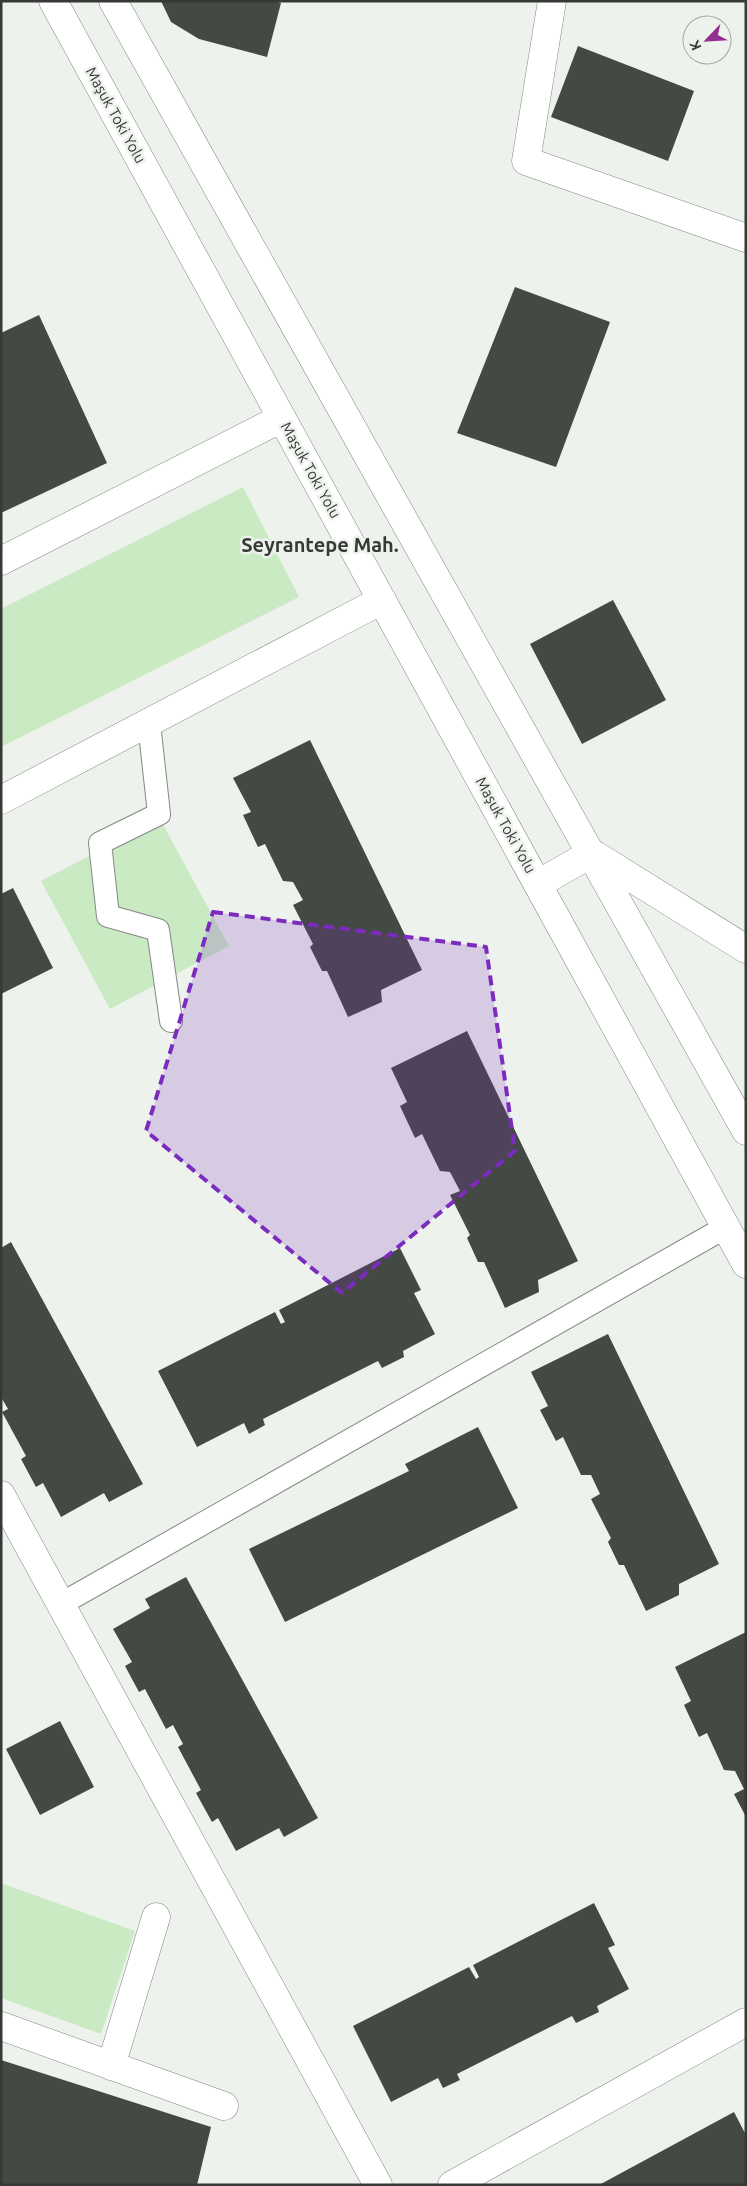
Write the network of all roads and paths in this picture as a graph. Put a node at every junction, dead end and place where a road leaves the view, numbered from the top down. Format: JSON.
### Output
{"nodes":[{"id":1,"x":53,"y":1,"type":"edge"},
{"id":2,"x":113,"y":1,"type":"edge"},
{"id":3,"x":552,"y":1,"type":"edge"},
{"id":4,"x":746,"y":238,"type":"edge"},
{"id":5,"x":282,"y":418,"type":"junction"},
{"id":6,"x":1,"y":561,"type":"edge"},
{"id":7,"x":382,"y":600,"type":"junction"},
{"id":8,"x":149,"y":723,"type":"junction"},
{"id":9,"x":1,"y":800,"type":"edge"},
{"id":10,"x":592,"y":852,"type":"junction"},
{"id":11,"x":538,"y":884,"type":"junction"},
{"id":12,"x":746,"y":949,"type":"edge"},
{"id":13,"x":171,"y":1022,"type":"dead end"},
{"id":14,"x":746,"y":1131,"type":"edge"},
{"id":15,"x":726,"y":1227,"type":"junction"},
{"id":16,"x":746,"y":1264,"type":"edge"},
{"id":17,"x":1,"y":1495,"type":"edge"},
{"id":18,"x":61,"y":1604,"type":"junction"},
{"id":19,"x":156,"y":1917,"type":"dead end"},
{"id":20,"x":746,"y":2022,"type":"edge"},
{"id":21,"x":1,"y":2026,"type":"edge"},
{"id":22,"x":112,"y":2066,"type":"junction"},
{"id":23,"x":224,"y":2106,"type":"dead end"},
{"id":24,"x":378,"y":2185,"type":"edge"},
{"id":25,"x":452,"y":2185,"type":"edge"}],
"edges":[{"from":1,"to":5,"type":"street","name":"Maşuk Toki Yolu"},
{"from":2,"to":10,"type":"street"},
{"from":3,"to":4,"type":"street"},
{"from":5,"to":6,"type":"street"},
{"from":5,"to":7,"type":"street","name":"Maşuk Toki Yolu"},
{"from":7,"to":8,"type":"street"},
{"from":7,"to":11,"type":"street","name":"Maşuk Toki Yolu"},
{"from":8,"to":9,"type":"street"},
{"from":8,"to":13,"type":"street"},
{"from":10,"to":11,"type":"street","name":"Maşuk Toki Yolu"},
{"from":10,"to":12,"type":"street"},
{"from":10,"to":14,"type":"street"},
{"from":11,"to":15,"type":"street"},
{"from":15,"to":16,"type":"street"},
{"from":15,"to":18,"type":"street"},
{"from":17,"to":18,"type":"street"},
{"from":18,"to":24,"type":"street"},
{"from":19,"to":22,"type":"street"},
{"from":20,"to":25,"type":"street"},
{"from":21,"to":22,"type":"street"},
{"from":22,"to":23,"type":"street"}]}
